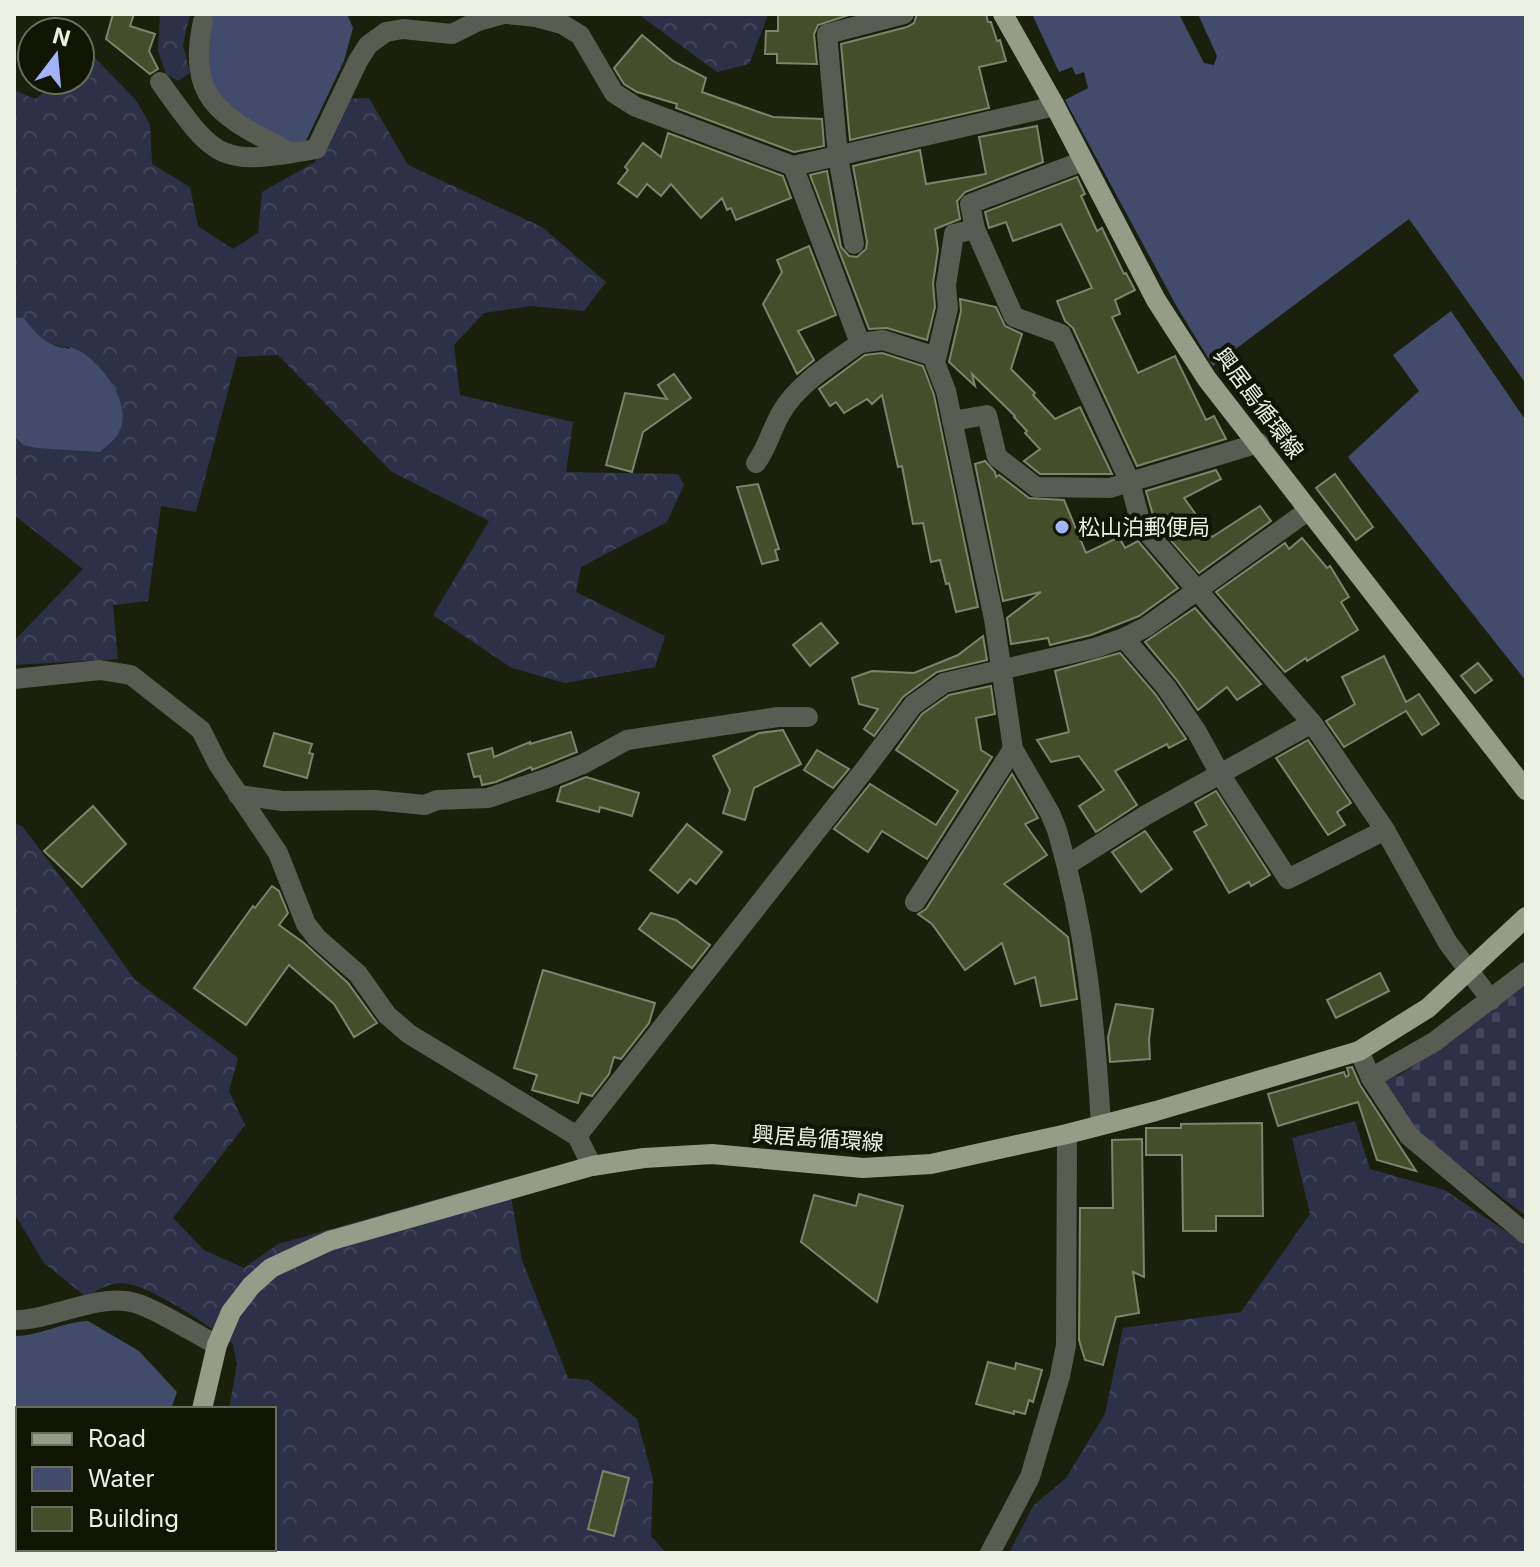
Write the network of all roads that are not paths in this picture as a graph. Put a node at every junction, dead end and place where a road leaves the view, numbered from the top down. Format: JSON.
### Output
{"nodes":[{"id":1,"x":505,"y":14,"type":"edge"},
{"id":2,"x":571,"y":14,"type":"edge"},
{"id":3,"x":904,"y":14,"type":"edge"},
{"id":4,"x":1003,"y":14,"type":"edge"},
{"id":5,"x":203,"y":21,"type":"dead end"},
{"id":6,"x":580,"y":35,"type":"junction"},
{"id":7,"x":160,"y":82,"type":"dead end"},
{"id":8,"x":1055,"y":106,"type":"junction"},
{"id":9,"x":291,"y":153,"type":"junction"},
{"id":10,"x":838,"y":157,"type":"junction"},
{"id":11,"x":1083,"y":161,"type":"junction"},
{"id":12,"x":793,"y":166,"type":"junction"},
{"id":13,"x":975,"y":229,"type":"junction"},
{"id":14,"x":854,"y":244,"type":"dead end"},
{"id":15,"x":860,"y":343,"type":"junction"},
{"id":16,"x":936,"y":357,"type":"junction"},
{"id":17,"x":952,"y":421,"type":"junction"},
{"id":18,"x":1259,"y":443,"type":"junction"},
{"id":19,"x":756,"y":463,"type":"dead end"},
{"id":20,"x":1130,"y":482,"type":"junction"},
{"id":21,"x":1309,"y":510,"type":"junction"},
{"id":22,"x":1197,"y":589,"type":"junction"},
{"id":23,"x":1124,"y":638,"type":"junction"},
{"id":24,"x":1002,"y":669,"type":"junction"},
{"id":25,"x":14,"y":679,"type":"edge"},
{"id":26,"x":808,"y":717,"type":"dead end"},
{"id":27,"x":1312,"y":723,"type":"junction"},
{"id":28,"x":1013,"y":749,"type":"junction"},
{"id":29,"x":1220,"y":774,"type":"junction"},
{"id":30,"x":1526,"y":790,"type":"edge"},
{"id":31,"x":238,"y":795,"type":"junction"},
{"id":32,"x":1385,"y":830,"type":"junction"},
{"id":33,"x":1067,"y":865,"type":"junction"},
{"id":34,"x":915,"y":902,"type":"dead end"},
{"id":35,"x":1526,"y":917,"type":"edge"},
{"id":36,"x":1526,"y":972,"type":"edge"},
{"id":37,"x":1481,"y":988,"type":"junction"},
{"id":38,"x":1359,"y":1051,"type":"junction"},
{"id":39,"x":1371,"y":1078,"type":"junction"},
{"id":40,"x":1101,"y":1125,"type":"junction"},
{"id":41,"x":1067,"y":1134,"type":"junction"},
{"id":42,"x":577,"y":1136,"type":"junction"},
{"id":43,"x":592,"y":1166,"type":"junction"},
{"id":44,"x":1524,"y":1231,"type":"edge"},
{"id":45,"x":14,"y":1320,"type":"edge"},
{"id":46,"x":217,"y":1345,"type":"junction"},
{"id":47,"x":202,"y":1407,"type":"edge"},
{"id":48,"x":990,"y":1553,"type":"edge"}],
"edges":[{"from":1,"to":6,"type":"street"},
{"from":1,"to":9,"type":"street"},
{"from":2,"to":6,"type":"street"},
{"from":3,"to":10,"type":"street"},
{"from":4,"to":8,"type":"main road","name":"興居島循環線"},
{"from":5,"to":9,"type":"street"},
{"from":6,"to":12,"type":"street"},
{"from":7,"to":9,"type":"street"},
{"from":8,"to":10,"type":"street"},
{"from":8,"to":11,"type":"main road","name":"興居島循環線"},
{"from":10,"to":12,"type":"street"},
{"from":10,"to":14,"type":"street"},
{"from":11,"to":13,"type":"street"},
{"from":11,"to":18,"type":"main road","name":"興居島循環線"},
{"from":12,"to":15,"type":"street"},
{"from":13,"to":16,"type":"street"},
{"from":13,"to":20,"type":"street"},
{"from":15,"to":16,"type":"street"},
{"from":15,"to":19,"type":"street"},
{"from":16,"to":17,"type":"street"},
{"from":17,"to":20,"type":"street"},
{"from":17,"to":24,"type":"street"},
{"from":18,"to":20,"type":"street"},
{"from":18,"to":21,"type":"main road","name":"興居島循環線"},
{"from":20,"to":22,"type":"street"},
{"from":21,"to":22,"type":"street"},
{"from":21,"to":30,"type":"main road","name":"興居島循環線"},
{"from":22,"to":23,"type":"street"},
{"from":22,"to":27,"type":"street"},
{"from":23,"to":24,"type":"street"},
{"from":23,"to":29,"type":"street"},
{"from":24,"to":28,"type":"street"},
{"from":24,"to":42,"type":"street"},
{"from":25,"to":31,"type":"street"},
{"from":26,"to":31,"type":"street"},
{"from":27,"to":29,"type":"street"},
{"from":27,"to":32,"type":"street"},
{"from":28,"to":33,"type":"street"},
{"from":28,"to":34,"type":"street"},
{"from":29,"to":32,"type":"street"},
{"from":29,"to":33,"type":"street"},
{"from":31,"to":42,"type":"street"},
{"from":32,"to":37,"type":"street"},
{"from":33,"to":40,"type":"street"},
{"from":35,"to":37,"type":"main road","name":"興居島循環線"},
{"from":36,"to":37,"type":"street"},
{"from":37,"to":38,"type":"main road","name":"興居島循環線"},
{"from":37,"to":39,"type":"street"},
{"from":38,"to":39,"type":"street"},
{"from":38,"to":40,"type":"main road","name":"興居島循環線"},
{"from":39,"to":44,"type":"street"},
{"from":40,"to":41,"type":"main road","name":"興居島循環線"},
{"from":41,"to":43,"type":"main road","name":"興居島循環線"},
{"from":41,"to":48,"type":"street"},
{"from":42,"to":43,"type":"street"},
{"from":43,"to":46,"type":"main road","name":"興居島循環線"},
{"from":45,"to":46,"type":"street"},
{"from":46,"to":47,"type":"main road","name":"興居島循環線"}]}
